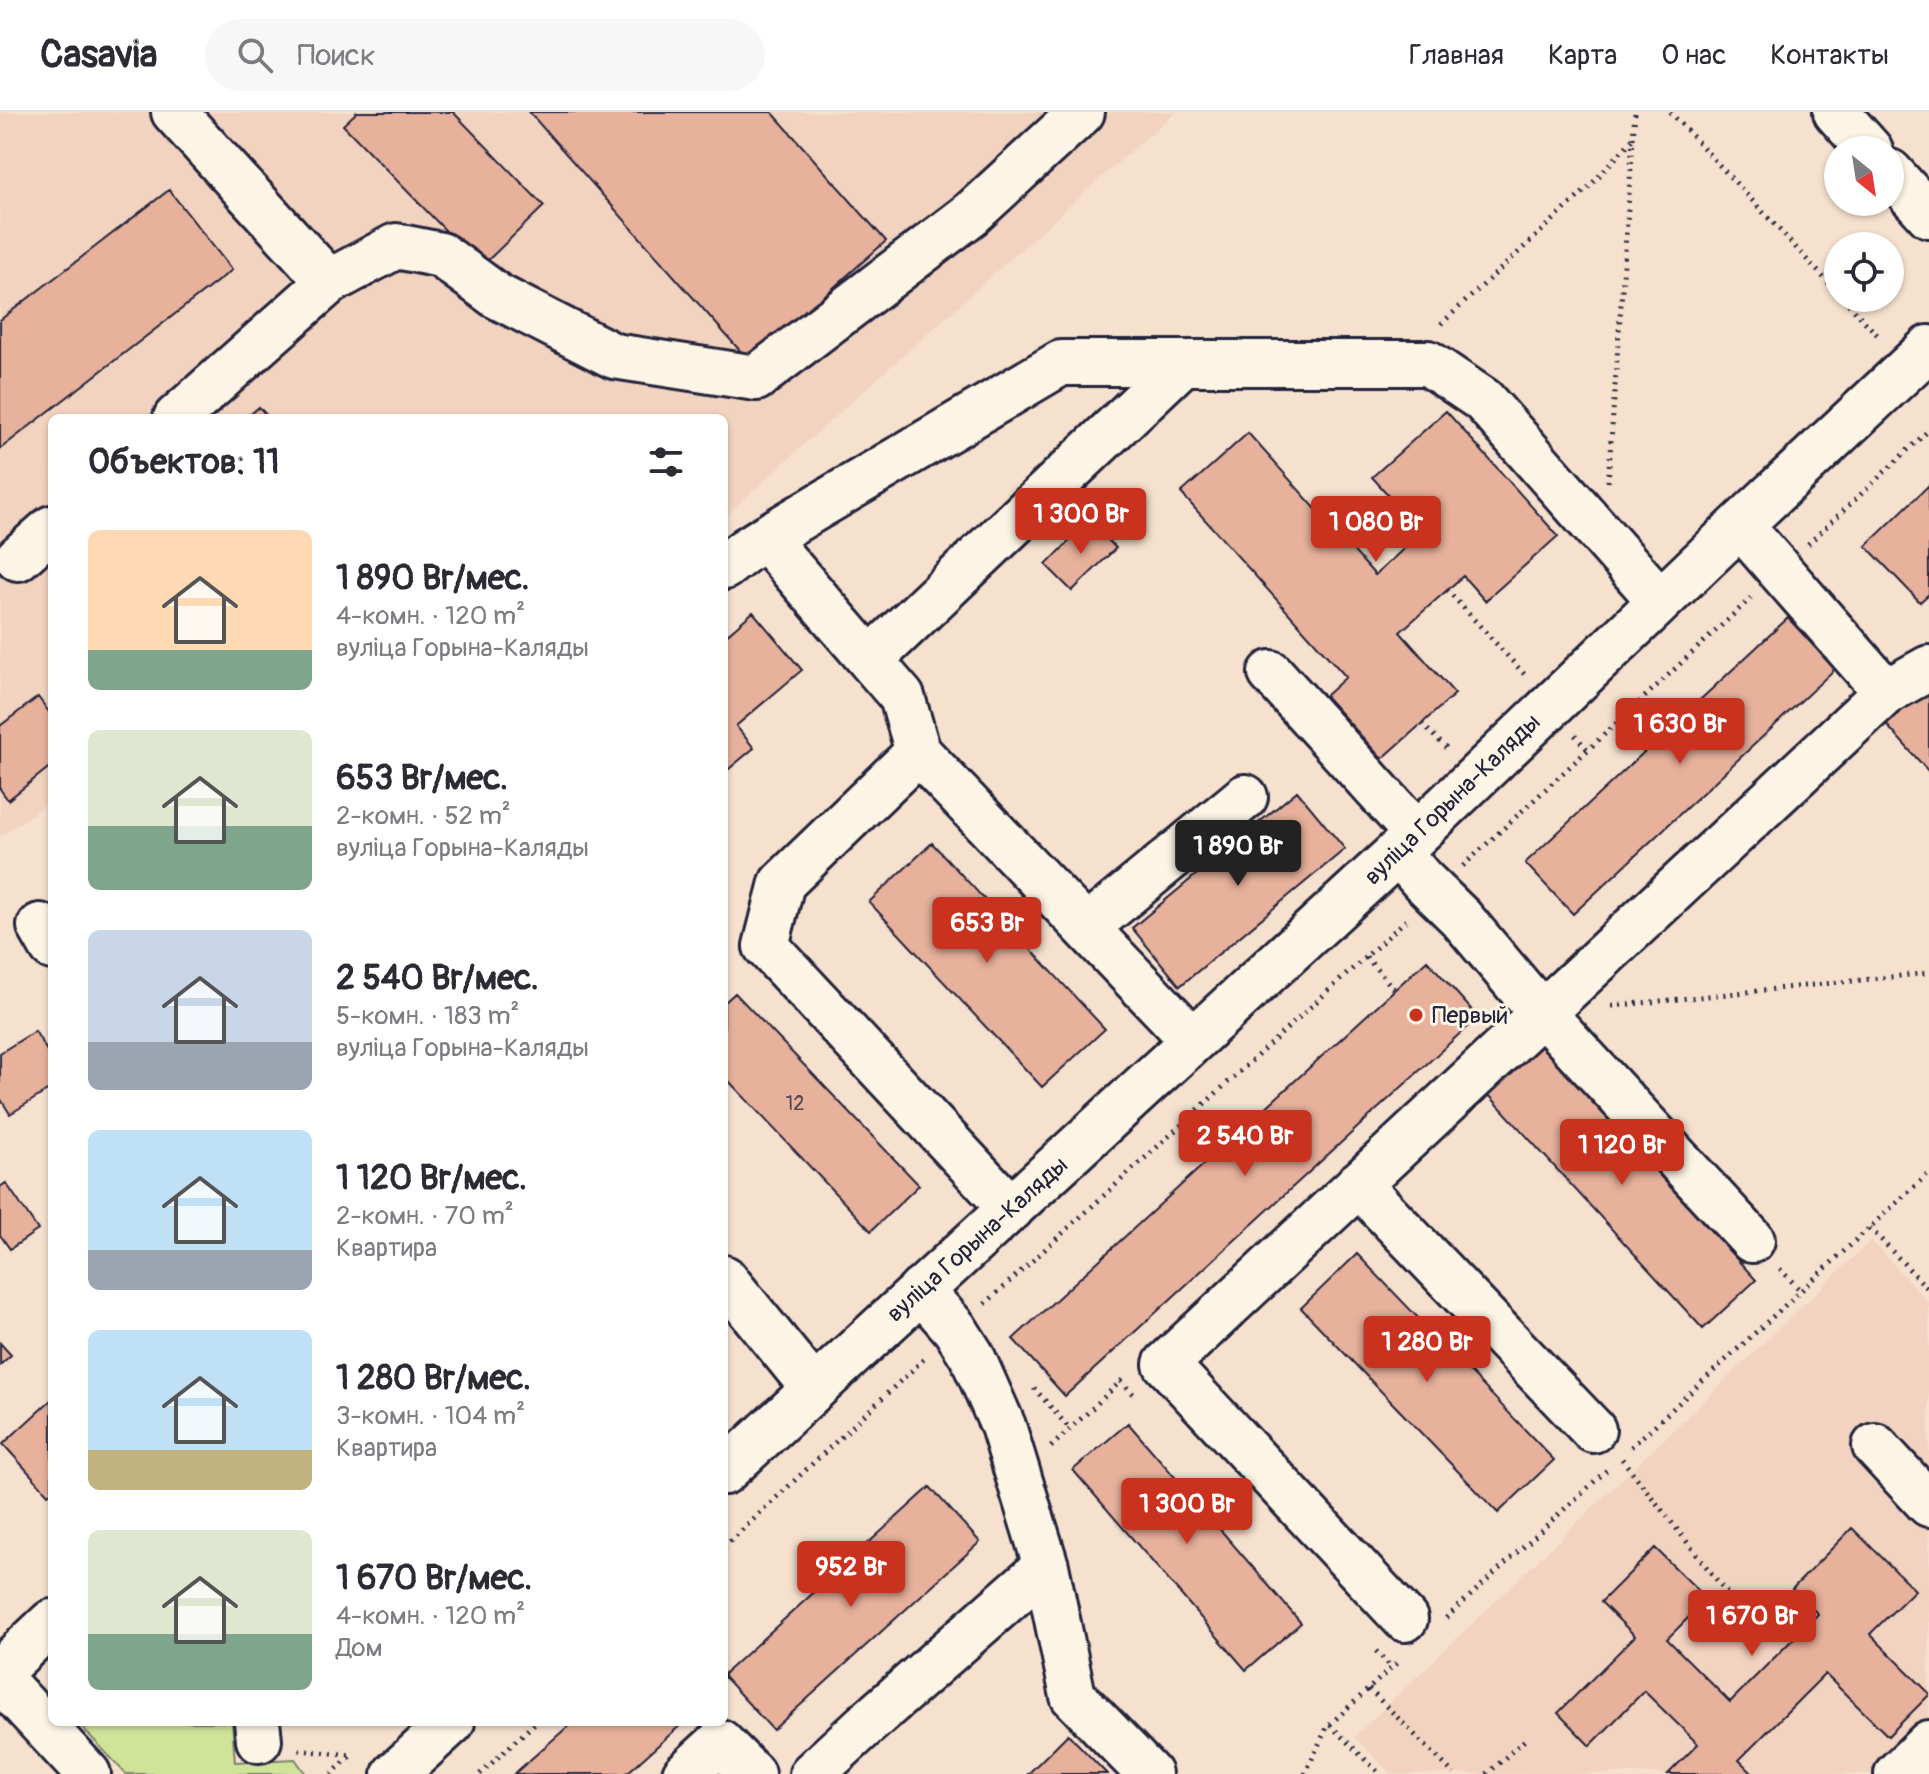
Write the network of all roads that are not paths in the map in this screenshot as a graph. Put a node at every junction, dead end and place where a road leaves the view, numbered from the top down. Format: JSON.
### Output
{"nodes":[{"id":1,"x":174,"y":112,"type":"edge"},
{"id":2,"x":1082,"y":112,"type":"edge"},
{"id":3,"x":1836,"y":112,"type":"edge"},
{"id":4,"x":1857,"y":136,"type":"edge"},
{"id":5,"x":1904,"y":187,"type":"edge"},
{"id":6,"x":1929,"y":215,"type":"edge"},
{"id":7,"x":329,"y":282,"type":"junction"},
{"id":8,"x":1929,"y":348,"type":"edge"},
{"id":9,"x":1183,"y":363,"type":"junction"},
{"id":10,"x":180,"y":414,"type":"edge"},
{"id":11,"x":1740,"y":525,"type":"junction"},
{"id":12,"x":48,"y":532,"type":"edge"},
{"id":13,"x":765,"y":538,"type":"junction"},
{"id":14,"x":18,"y":558,"type":"dead end"},
{"id":15,"x":728,"y":564,"type":"edge"},
{"id":16,"x":1660,"y":601,"type":"junction"},
{"id":17,"x":870,"y":660,"type":"junction"},
{"id":18,"x":1929,"y":668,"type":"edge"},
{"id":19,"x":1271,"y":673,"type":"dead end"},
{"id":20,"x":1886,"y":692,"type":"junction"},
{"id":21,"x":918,"y":752,"type":"junction"},
{"id":22,"x":1245,"y":797,"type":"dead end"},
{"id":23,"x":1407,"y":842,"type":"junction"},
{"id":24,"x":1086,"y":928,"type":"junction"},
{"id":25,"x":1544,"y":1013,"type":"junction"},
{"id":26,"x":1193,"y":1040,"type":"junction"},
{"id":27,"x":1358,"y":1184,"type":"junction"},
{"id":28,"x":1011,"y":1209,"type":"junction"},
{"id":29,"x":1752,"y":1240,"type":"dead end"},
{"id":30,"x":728,"y":1283,"type":"edge"},
{"id":31,"x":921,"y":1290,"type":"junction"},
{"id":32,"x":814,"y":1389,"type":"junction"},
{"id":33,"x":1606,"y":1444,"type":"road end"},
{"id":34,"x":1875,"y":1446,"type":"dead end"},
{"id":35,"x":728,"y":1468,"type":"edge"},
{"id":36,"x":1929,"y":1504,"type":"edge"},
{"id":37,"x":1046,"y":1566,"type":"junction"},
{"id":38,"x":1405,"y":1619,"type":"dead end"},
{"id":39,"x":48,"y":1626,"type":"edge"},
{"id":40,"x":0,"y":1671,"type":"edge"},
{"id":41,"x":0,"y":1679,"type":"edge"},
{"id":42,"x":448,"y":1726,"type":"edge"},
{"id":43,"x":1929,"y":1743,"type":"edge"},
{"id":44,"x":828,"y":1769,"type":"edge"},
{"id":45,"x":88,"y":1774,"type":"edge"},
{"id":46,"x":395,"y":1774,"type":"edge"},
{"id":47,"x":685,"y":1774,"type":"edge"},
{"id":48,"x":752,"y":1774,"type":"edge"},
{"id":49,"x":1149,"y":1774,"type":"edge"},
{"id":50,"x":1897,"y":1774,"type":"edge"}],
"edges":[{"from":1,"to":7,"type":"street"},
{"from":2,"to":7,"type":"street"},
{"from":3,"to":4,"type":"street"},
{"from":5,"to":6,"type":"street"},
{"from":7,"to":10,"type":"street"},
{"from":8,"to":11,"type":"street","name":"вуліца Горына-Каляды"},
{"from":9,"to":13,"type":"street"},
{"from":9,"to":16,"type":"street"},
{"from":9,"to":17,"type":"street"},
{"from":11,"to":16,"type":"street","name":"вуліца Горына-Каляды"},
{"from":11,"to":20,"type":"street"},
{"from":12,"to":14,"type":"street"},
{"from":13,"to":15,"type":"street"},
{"from":13,"to":17,"type":"street"},
{"from":16,"to":23,"type":"street","name":"вуліца Горына-Каляды"},
{"from":17,"to":21,"type":"street"},
{"from":18,"to":20,"type":"street"},
{"from":19,"to":23,"type":"street"},
{"from":20,"to":25,"type":"street"},
{"from":21,"to":24,"type":"street"},
{"from":21,"to":28,"type":"street"},
{"from":22,"to":24,"type":"street"},
{"from":23,"to":25,"type":"street"},
{"from":23,"to":26,"type":"street","name":"вуліца Горына-Каляды"},
{"from":24,"to":26,"type":"street"},
{"from":25,"to":27,"type":"street"},
{"from":25,"to":29,"type":"street"},
{"from":26,"to":28,"type":"street","name":"вуліца Горына-Каляды"},
{"from":27,"to":33,"type":"street"},
{"from":27,"to":38,"type":"street"},
{"from":28,"to":31,"type":"street","name":"вуліца Горына-Каляды"},
{"from":30,"to":32,"type":"street"},
{"from":31,"to":32,"type":"street","name":"вуліца Горына-Каляды"},
{"from":31,"to":37,"type":"street"},
{"from":32,"to":35,"type":"street","name":"вуліца Горына-Каляды"},
{"from":34,"to":36,"type":"street"},
{"from":37,"to":44,"type":"street"},
{"from":37,"to":49,"type":"street"},
{"from":39,"to":40,"type":"street"},
{"from":41,"to":45,"type":"street"},
{"from":42,"to":46,"type":"street"},
{"from":43,"to":50,"type":"street"},
{"from":47,"to":48,"type":"street"}]}
